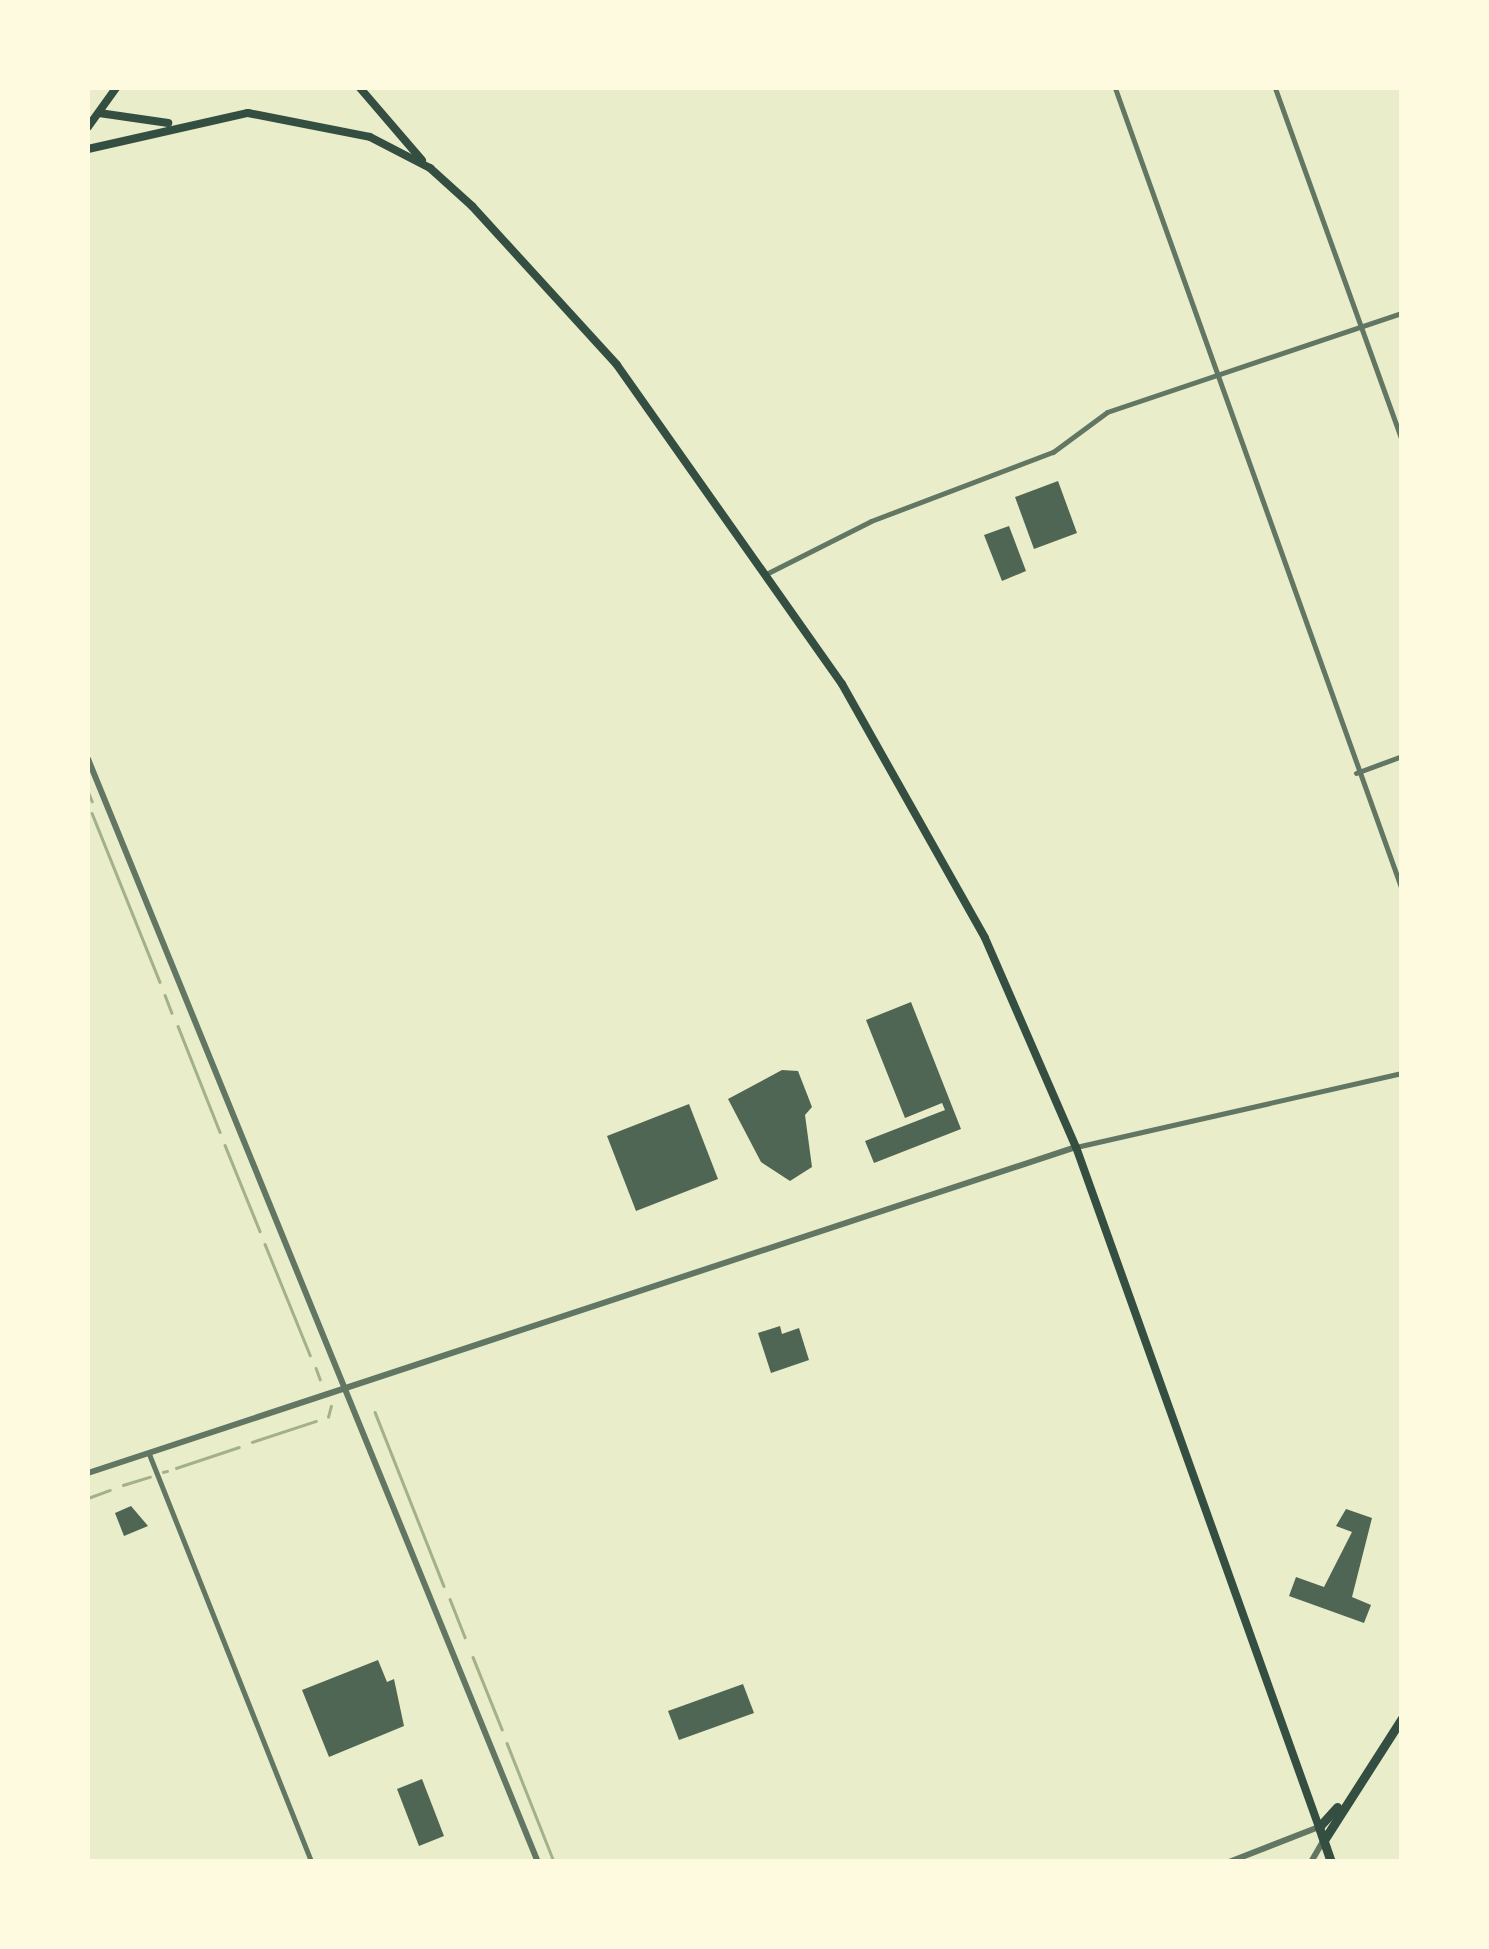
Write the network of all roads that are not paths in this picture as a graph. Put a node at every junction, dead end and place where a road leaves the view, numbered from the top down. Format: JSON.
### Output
{"nodes":[{"id":1,"x":116,"y":88,"type":"edge"},
{"id":2,"x":360,"y":88,"type":"edge"},
{"id":3,"x":1115,"y":88,"type":"edge"},
{"id":4,"x":1276,"y":88,"type":"edge"},
{"id":5,"x":100,"y":113,"type":"junction"},
{"id":6,"x":173,"y":124,"type":"junction"},
{"id":7,"x":88,"y":127,"type":"edge"},
{"id":8,"x":88,"y":149,"type":"edge"},
{"id":9,"x":430,"y":168,"type":"junction"},
{"id":10,"x":1402,"y":313,"type":"edge"},
{"id":11,"x":1360,"y":328,"type":"junction"},
{"id":12,"x":1217,"y":376,"type":"junction"},
{"id":13,"x":1402,"y":440,"type":"edge"},
{"id":14,"x":768,"y":573,"type":"junction"},
{"id":15,"x":1402,"y":756,"type":"edge"},
{"id":16,"x":88,"y":759,"type":"edge"},
{"id":17,"x":1356,"y":773,"type":"junction"},
{"id":18,"x":1402,"y":890,"type":"edge"},
{"id":19,"x":1402,"y":1073,"type":"edge"},
{"id":20,"x":1076,"y":1146,"type":"junction"},
{"id":21,"x":346,"y":1386,"type":"junction"},
{"id":22,"x":149,"y":1454,"type":"junction"},
{"id":23,"x":88,"y":1473,"type":"edge"},
{"id":24,"x":1402,"y":1718,"type":"edge"},
{"id":25,"x":1348,"y":1793,"type":"junction"},
{"id":26,"x":1319,"y":1827,"type":"junction"},
{"id":27,"x":1324,"y":1840,"type":"junction"},
{"id":28,"x":310,"y":1862,"type":"edge"},
{"id":29,"x":538,"y":1862,"type":"edge"},
{"id":30,"x":1229,"y":1862,"type":"edge"},
{"id":31,"x":1311,"y":1862,"type":"edge"},
{"id":32,"x":1331,"y":1862,"type":"edge"}],
"edges":[{"from":1,"to":5,"type":"main road"},
{"from":2,"to":9,"type":"main road"},
{"from":3,"to":12,"type":"street"},
{"from":4,"to":11,"type":"street"},
{"from":5,"to":6,"type":"main road"},
{"from":5,"to":7,"type":"main road"},
{"from":6,"to":8,"type":"main road"},
{"from":6,"to":9,"type":"main road"},
{"from":9,"to":14,"type":"main road"},
{"from":10,"to":11,"type":"street"},
{"from":11,"to":12,"type":"street"},
{"from":11,"to":13,"type":"street"},
{"from":12,"to":14,"type":"street"},
{"from":12,"to":17,"type":"street"},
{"from":14,"to":20,"type":"main road"},
{"from":15,"to":17,"type":"street"},
{"from":16,"to":21,"type":"street"},
{"from":17,"to":18,"type":"street"},
{"from":19,"to":20,"type":"street"},
{"from":20,"to":21,"type":"street"},
{"from":20,"to":26,"type":"main road"},
{"from":21,"to":22,"type":"street"},
{"from":21,"to":29,"type":"street"},
{"from":22,"to":23,"type":"street"},
{"from":22,"to":28,"type":"street"},
{"from":24,"to":25,"type":"main road"},
{"from":25,"to":26,"type":"main road"},
{"from":25,"to":27,"type":"main road"},
{"from":26,"to":27,"type":"main road"},
{"from":26,"to":30,"type":"street"},
{"from":27,"to":31,"type":"street"},
{"from":27,"to":32,"type":"main road"}]}
